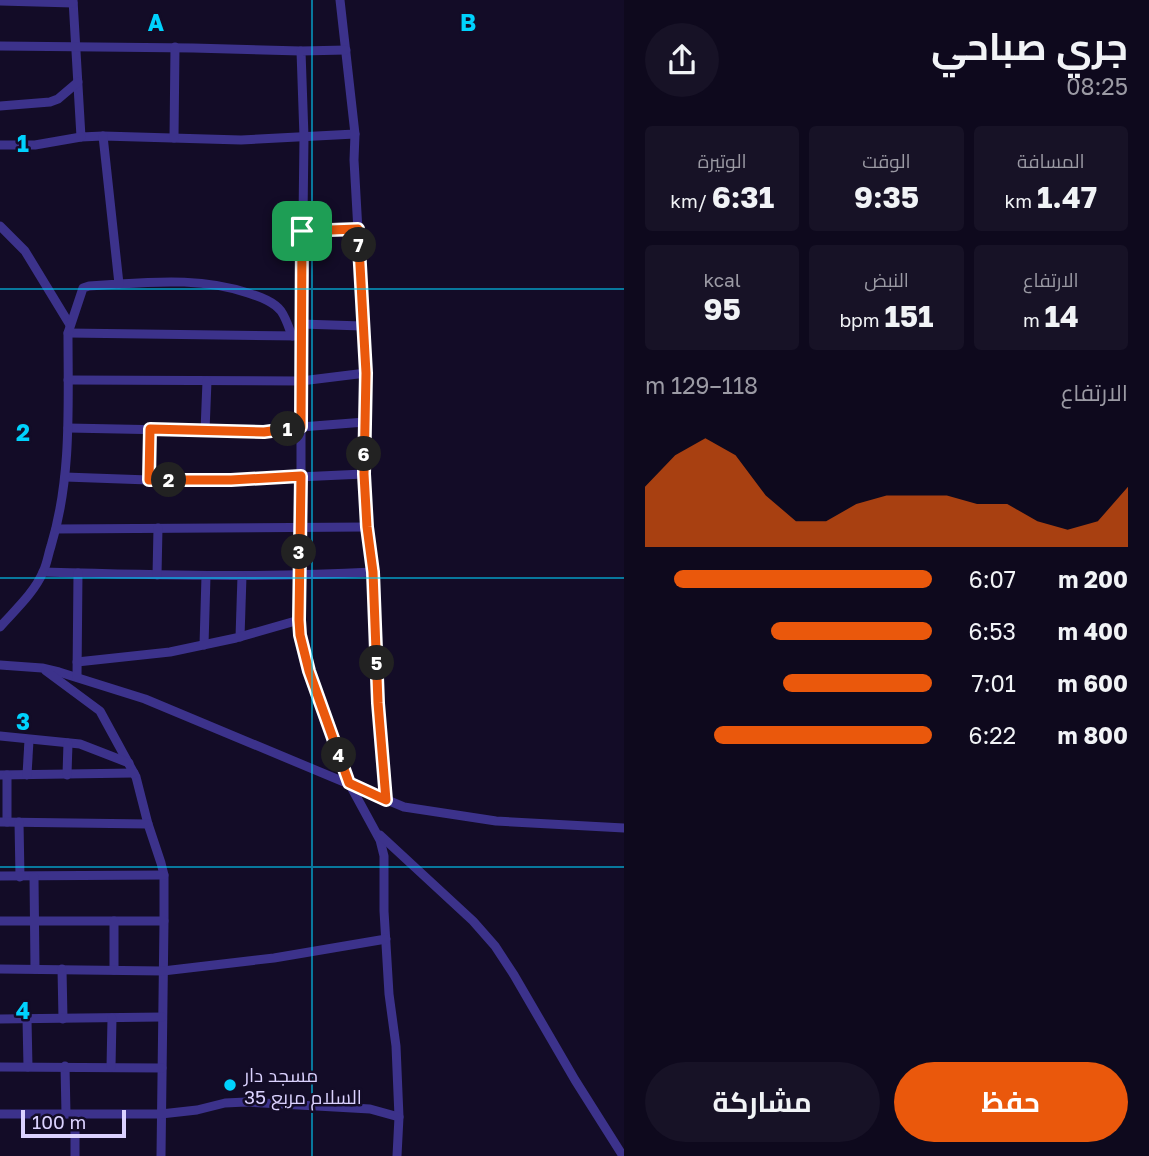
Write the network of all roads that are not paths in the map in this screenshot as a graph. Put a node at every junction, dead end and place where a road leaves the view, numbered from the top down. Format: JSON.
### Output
{"nodes":[{"id":1,"x":340,"y":0,"type":"edge"},
{"id":2,"x":0,"y":1,"type":"edge"},
{"id":3,"x":73,"y":1,"type":"edge"},
{"id":4,"x":0,"y":46,"type":"edge"},
{"id":5,"x":75,"y":46,"type":"junction"},
{"id":6,"x":175,"y":47,"type":"junction"},
{"id":7,"x":301,"y":51,"type":"junction"},
{"id":8,"x":346,"y":51,"type":"junction"},
{"id":9,"x":78,"y":82,"type":"junction"},
{"id":10,"x":0,"y":106,"type":"edge"},
{"id":11,"x":355,"y":134,"type":"junction"},
{"id":12,"x":103,"y":136,"type":"junction"},
{"id":13,"x":81,"y":137,"type":"junction"},
{"id":14,"x":304,"y":137,"type":"junction"},
{"id":15,"x":174,"y":138,"type":"junction"},
{"id":16,"x":0,"y":145,"type":"edge"},
{"id":17,"x":0,"y":226,"type":"edge"},
{"id":18,"x":358,"y":229,"type":"junction"},
{"id":19,"x":302,"y":231,"type":"junction"},
{"id":20,"x":119,"y":284,"type":"junction"},
{"id":21,"x":301,"y":324,"type":"junction"},
{"id":22,"x":362,"y":326,"type":"junction"},
{"id":23,"x":69,"y":329,"type":"junction"},
{"id":24,"x":297,"y":336,"type":"junction"},
{"id":25,"x":366,"y":373,"type":"junction"},
{"id":26,"x":68,"y":380,"type":"junction"},
{"id":27,"x":207,"y":381,"type":"junction"},
{"id":28,"x":301,"y":382,"type":"junction"},
{"id":29,"x":365,"y":422,"type":"junction"},
{"id":30,"x":301,"y":427,"type":"junction"},
{"id":31,"x":68,"y":428,"type":"junction"},
{"id":32,"x":150,"y":429,"type":"junction"},
{"id":33,"x":205,"y":430,"type":"junction"},
{"id":34,"x":364,"y":474,"type":"junction"},
{"id":35,"x":301,"y":476,"type":"junction"},
{"id":36,"x":65,"y":477,"type":"junction"},
{"id":37,"x":149,"y":480,"type":"junction"},
{"id":38,"x":367,"y":527,"type":"junction"},
{"id":39,"x":158,"y":528,"type":"junction"},
{"id":40,"x":300,"y":528,"type":"junction"},
{"id":41,"x":56,"y":529,"type":"junction"},
{"id":42,"x":43,"y":572,"type":"junction"},
{"id":43,"x":373,"y":572,"type":"junction"},
{"id":44,"x":78,"y":573,"type":"junction"},
{"id":45,"x":157,"y":575,"type":"junction"},
{"id":46,"x":206,"y":576,"type":"junction"},
{"id":47,"x":242,"y":576,"type":"junction"},
{"id":48,"x":299,"y":576,"type":"junction"},
{"id":49,"x":299,"y":620,"type":"junction"},
{"id":50,"x":0,"y":627,"type":"edge"},
{"id":51,"x":240,"y":637,"type":"junction"},
{"id":52,"x":204,"y":645,"type":"junction"},
{"id":53,"x":77,"y":662,"type":"junction"},
{"id":54,"x":0,"y":665,"type":"edge"},
{"id":55,"x":42,"y":668,"type":"junction"},
{"id":56,"x":77,"y":677,"type":"junction"},
{"id":57,"x":0,"y":736,"type":"edge"},
{"id":58,"x":29,"y":740,"type":"junction"},
{"id":59,"x":68,"y":743,"type":"junction"},
{"id":60,"x":129,"y":763,"type":"junction"},
{"id":61,"x":134,"y":773,"type":"junction"},
{"id":62,"x":3,"y":775,"type":"edge"},
{"id":63,"x":27,"y":775,"type":"junction"},
{"id":64,"x":67,"y":775,"type":"junction"},
{"id":65,"x":349,"y":783,"type":"junction"},
{"id":66,"x":386,"y":800,"type":"junction"},
{"id":67,"x":4,"y":822,"type":"edge"},
{"id":68,"x":19,"y":822,"type":"junction"},
{"id":69,"x":148,"y":824,"type":"junction"},
{"id":70,"x":624,"y":828,"type":"edge"},
{"id":71,"x":374,"y":829,"type":"junction"},
{"id":72,"x":164,"y":875,"type":"junction"},
{"id":73,"x":0,"y":876,"type":"edge"},
{"id":74,"x":20,"y":877,"type":"junction"},
{"id":75,"x":34,"y":877,"type":"junction"},
{"id":76,"x":0,"y":921,"type":"edge"},
{"id":77,"x":35,"y":921,"type":"junction"},
{"id":78,"x":114,"y":921,"type":"junction"},
{"id":79,"x":164,"y":921,"type":"junction"},
{"id":80,"x":386,"y":939,"type":"junction"},
{"id":81,"x":0,"y":969,"type":"edge"},
{"id":82,"x":35,"y":969,"type":"junction"},
{"id":83,"x":62,"y":969,"type":"junction"},
{"id":84,"x":114,"y":970,"type":"junction"},
{"id":85,"x":163,"y":971,"type":"junction"},
{"id":86,"x":162,"y":1017,"type":"junction"},
{"id":87,"x":63,"y":1018,"type":"junction"},
{"id":88,"x":112,"y":1018,"type":"junction"},
{"id":89,"x":0,"y":1019,"type":"edge"},
{"id":90,"x":27,"y":1019,"type":"junction"},
{"id":91,"x":65,"y":1066,"type":"junction"},
{"id":92,"x":0,"y":1067,"type":"edge"},
{"id":93,"x":28,"y":1067,"type":"junction"},
{"id":94,"x":111,"y":1067,"type":"junction"},
{"id":95,"x":162,"y":1068,"type":"junction"},
{"id":96,"x":0,"y":1114,"type":"edge"},
{"id":97,"x":70,"y":1114,"type":"junction"},
{"id":98,"x":161,"y":1114,"type":"junction"},
{"id":99,"x":399,"y":1116,"type":"junction"},
{"id":100,"x":75,"y":1156,"type":"edge"},
{"id":101,"x":161,"y":1156,"type":"edge"},
{"id":102,"x":397,"y":1156,"type":"edge"},
{"id":103,"x":623,"y":1156,"type":"edge"}],
"edges":[{"from":1,"to":8,"type":"street"},
{"from":2,"to":3,"type":"street"},
{"from":3,"to":5,"type":"street"},
{"from":4,"to":5,"type":"street"},
{"from":5,"to":6,"type":"street"},
{"from":5,"to":9,"type":"street"},
{"from":6,"to":7,"type":"street"},
{"from":6,"to":15,"type":"street"},
{"from":7,"to":8,"type":"street"},
{"from":7,"to":14,"type":"street"},
{"from":8,"to":11,"type":"street"},
{"from":9,"to":10,"type":"street"},
{"from":9,"to":13,"type":"street"},
{"from":11,"to":14,"type":"street"},
{"from":11,"to":18,"type":"street"},
{"from":12,"to":13,"type":"street"},
{"from":12,"to":15,"type":"street"},
{"from":12,"to":20,"type":"street"},
{"from":13,"to":16,"type":"street"},
{"from":14,"to":15,"type":"street"},
{"from":14,"to":19,"type":"street"},
{"from":17,"to":23,"type":"street"},
{"from":18,"to":19,"type":"street"},
{"from":18,"to":22,"type":"street"},
{"from":19,"to":21,"type":"street"},
{"from":20,"to":23,"type":"street"},
{"from":20,"to":24,"type":"street"},
{"from":21,"to":22,"type":"street"},
{"from":21,"to":24,"type":"street"},
{"from":22,"to":25,"type":"street"},
{"from":23,"to":24,"type":"street"},
{"from":23,"to":26,"type":"street"},
{"from":24,"to":28,"type":"street"},
{"from":25,"to":28,"type":"street"},
{"from":25,"to":29,"type":"street"},
{"from":26,"to":27,"type":"street"},
{"from":26,"to":31,"type":"street"},
{"from":27,"to":28,"type":"street"},
{"from":27,"to":33,"type":"street"},
{"from":28,"to":30,"type":"street"},
{"from":29,"to":30,"type":"street"},
{"from":29,"to":34,"type":"street"},
{"from":30,"to":33,"type":"street"},
{"from":30,"to":35,"type":"street"},
{"from":31,"to":32,"type":"street"},
{"from":31,"to":36,"type":"street"},
{"from":32,"to":33,"type":"street"},
{"from":32,"to":37,"type":"street"},
{"from":34,"to":35,"type":"street"},
{"from":34,"to":38,"type":"street"},
{"from":35,"to":37,"type":"street"},
{"from":35,"to":40,"type":"street"},
{"from":36,"to":37,"type":"street"},
{"from":36,"to":41,"type":"street"},
{"from":38,"to":40,"type":"street"},
{"from":38,"to":43,"type":"street"},
{"from":39,"to":40,"type":"street"},
{"from":39,"to":41,"type":"street"},
{"from":39,"to":45,"type":"street"},
{"from":40,"to":48,"type":"street"},
{"from":41,"to":42,"type":"street"},
{"from":42,"to":44,"type":"street"},
{"from":42,"to":50,"type":"street"},
{"from":43,"to":48,"type":"street"},
{"from":43,"to":66,"type":"street"},
{"from":44,"to":45,"type":"street"},
{"from":44,"to":53,"type":"street"},
{"from":45,"to":46,"type":"street"},
{"from":46,"to":47,"type":"street"},
{"from":46,"to":52,"type":"street"},
{"from":47,"to":48,"type":"street"},
{"from":47,"to":51,"type":"street"},
{"from":48,"to":49,"type":"street"},
{"from":49,"to":51,"type":"street"},
{"from":49,"to":65,"type":"street"},
{"from":51,"to":52,"type":"street"},
{"from":52,"to":53,"type":"street"},
{"from":53,"to":56,"type":"street"},
{"from":54,"to":55,"type":"street"},
{"from":55,"to":56,"type":"street"},
{"from":55,"to":60,"type":"street"},
{"from":56,"to":65,"type":"street"},
{"from":57,"to":58,"type":"street"},
{"from":58,"to":59,"type":"street"},
{"from":58,"to":63,"type":"street"},
{"from":59,"to":60,"type":"street"},
{"from":59,"to":64,"type":"street"},
{"from":60,"to":61,"type":"street"},
{"from":61,"to":64,"type":"street"},
{"from":61,"to":69,"type":"street"},
{"from":62,"to":63,"type":"street"},
{"from":62,"to":67,"type":"street"},
{"from":63,"to":64,"type":"street"},
{"from":65,"to":66,"type":"street"},
{"from":65,"to":71,"type":"street"},
{"from":66,"to":70,"type":"street"},
{"from":67,"to":68,"type":"street"},
{"from":68,"to":69,"type":"street"},
{"from":68,"to":74,"type":"street"},
{"from":69,"to":72,"type":"street"},
{"from":71,"to":80,"type":"street"},
{"from":71,"to":103,"type":"street"},
{"from":72,"to":75,"type":"street"},
{"from":72,"to":79,"type":"street"},
{"from":73,"to":74,"type":"street"},
{"from":74,"to":75,"type":"street"},
{"from":75,"to":77,"type":"street"},
{"from":76,"to":77,"type":"street"},
{"from":77,"to":78,"type":"street"},
{"from":77,"to":82,"type":"street"},
{"from":78,"to":79,"type":"street"},
{"from":78,"to":84,"type":"street"},
{"from":79,"to":85,"type":"street"},
{"from":80,"to":85,"type":"street"},
{"from":80,"to":99,"type":"street"},
{"from":81,"to":82,"type":"street"},
{"from":82,"to":83,"type":"street"},
{"from":83,"to":84,"type":"street"},
{"from":83,"to":87,"type":"street"},
{"from":84,"to":85,"type":"street"},
{"from":85,"to":86,"type":"street"},
{"from":86,"to":88,"type":"street"},
{"from":86,"to":95,"type":"street"},
{"from":87,"to":88,"type":"street"},
{"from":87,"to":90,"type":"street"},
{"from":88,"to":94,"type":"street"},
{"from":89,"to":90,"type":"street"},
{"from":90,"to":93,"type":"street"},
{"from":91,"to":93,"type":"street"},
{"from":91,"to":94,"type":"street"},
{"from":91,"to":97,"type":"street"},
{"from":92,"to":93,"type":"street"},
{"from":94,"to":95,"type":"street"},
{"from":95,"to":98,"type":"street"},
{"from":96,"to":97,"type":"street"},
{"from":97,"to":98,"type":"street"},
{"from":97,"to":100,"type":"street"},
{"from":98,"to":99,"type":"street"},
{"from":98,"to":101,"type":"street"},
{"from":99,"to":102,"type":"street"}]}
